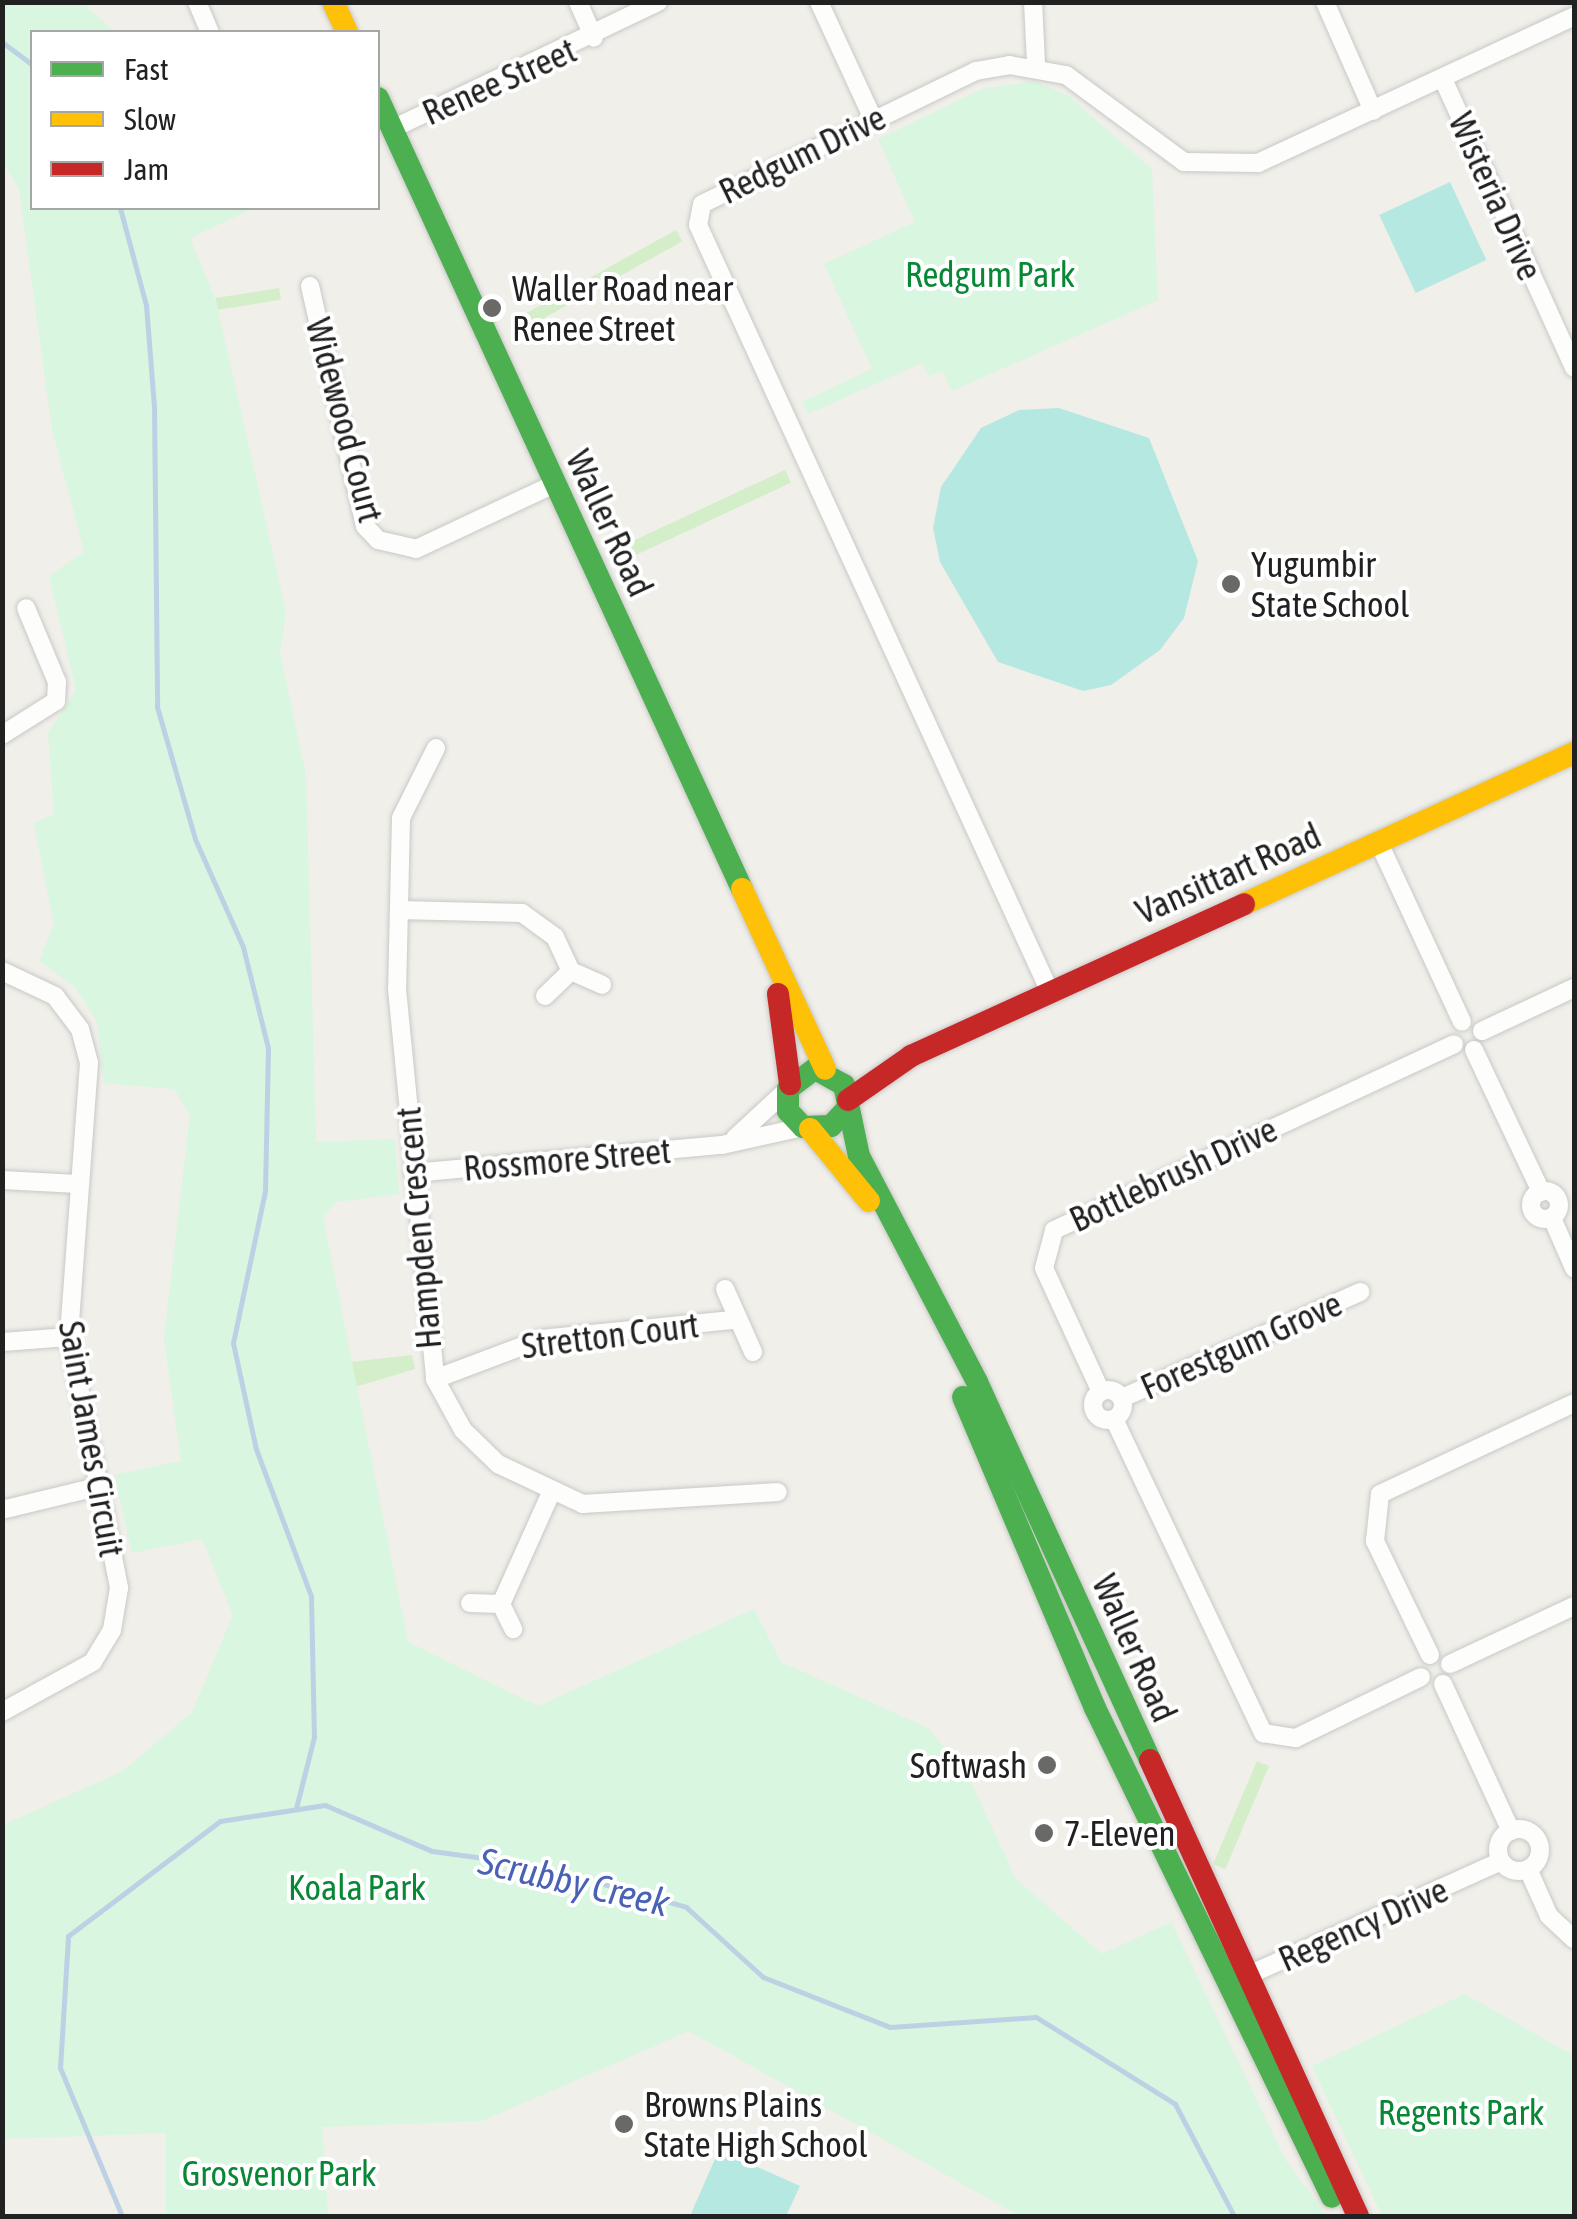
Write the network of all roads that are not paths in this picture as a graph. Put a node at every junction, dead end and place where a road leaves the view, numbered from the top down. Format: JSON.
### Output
{"nodes":[{"id":1,"x":197,"y":2,"type":"edge"},
{"id":2,"x":333,"y":2,"type":"edge"},
{"id":3,"x":578,"y":2,"type":"edge"},
{"id":4,"x":658,"y":2,"type":"edge"},
{"id":5,"x":819,"y":2,"type":"edge"},
{"id":6,"x":1034,"y":2,"type":"edge"},
{"id":7,"x":1325,"y":2,"type":"edge"},
{"id":8,"x":1574,"y":16,"type":"edge"},
{"id":9,"x":209,"y":30,"type":"edge"},
{"id":10,"x":346,"y":30,"type":"edge"},
{"id":11,"x":594,"y":38,"type":"junction"},
{"id":12,"x":1036,"y":64,"type":"junction"},
{"id":13,"x":1443,"y":79,"type":"junction"},
{"id":14,"x":380,"y":102,"type":"edge"},
{"id":15,"x":1373,"y":111,"type":"junction"},
{"id":16,"x":873,"y":119,"type":"junction"},
{"id":17,"x":392,"y":129,"type":"junction"},
{"id":18,"x":310,"y":286,"type":"dead end"},
{"id":19,"x":1574,"y":368,"type":"edge"},
{"id":20,"x":554,"y":484,"type":"junction"},
{"id":21,"x":26,"y":608,"type":"dead end"},
{"id":22,"x":2,"y":736,"type":"edge"},
{"id":23,"x":436,"y":748,"type":"dead end"},
{"id":24,"x":1574,"y":753,"type":"edge"},
{"id":25,"x":1379,"y":842,"type":"junction"},
{"id":26,"x":399,"y":910,"type":"junction"},
{"id":27,"x":2,"y":971,"type":"edge"},
{"id":28,"x":570,"y":971,"type":"junction"},
{"id":29,"x":778,"y":978,"type":"junction"},
{"id":30,"x":602,"y":984,"type":"dead end"},
{"id":31,"x":1574,"y":988,"type":"edge"},
{"id":32,"x":1050,"y":992,"type":"junction"},
{"id":33,"x":545,"y":996,"type":"dead end"},
{"id":34,"x":1462,"y":1022,"type":"junction"},
{"id":35,"x":1482,"y":1031,"type":"junction"},
{"id":36,"x":1454,"y":1044,"type":"junction"},
{"id":37,"x":1474,"y":1050,"type":"junction"},
{"id":38,"x":911,"y":1056,"type":"junction"},
{"id":39,"x":830,"y":1072,"type":"junction"},
{"id":40,"x":789,"y":1087,"type":"junction"},
{"id":41,"x":847,"y":1105,"type":"junction"},
{"id":42,"x":806,"y":1128,"type":"junction"},
{"id":43,"x":722,"y":1145,"type":"junction"},
{"id":44,"x":413,"y":1173,"type":"junction"},
{"id":45,"x":2,"y":1180,"type":"edge"},
{"id":46,"x":78,"y":1184,"type":"junction"},
{"id":47,"x":1558,"y":1194,"type":"edge"},
{"id":48,"x":1552,"y":1218,"type":"junction"},
{"id":49,"x":1574,"y":1268,"type":"edge"},
{"id":50,"x":725,"y":1288,"type":"dead end"},
{"id":51,"x":1360,"y":1292,"type":"dead end"},
{"id":52,"x":732,"y":1320,"type":"junction"},
{"id":53,"x":69,"y":1337,"type":"junction"},
{"id":54,"x":2,"y":1342,"type":"edge"},
{"id":55,"x":753,"y":1352,"type":"dead end"},
{"id":56,"x":435,"y":1380,"type":"junction"},
{"id":57,"x":1102,"y":1392,"type":"junction"},
{"id":58,"x":1122,"y":1398,"type":"junction"},
{"id":59,"x":1574,"y":1402,"type":"edge"},
{"id":60,"x":1114,"y":1419,"type":"junction"},
{"id":61,"x":98,"y":1487,"type":"junction"},
{"id":62,"x":778,"y":1492,"type":"dead end"},
{"id":63,"x":551,"y":1494,"type":"junction"},
{"id":64,"x":2,"y":1510,"type":"edge"},
{"id":65,"x":1049,"y":1568,"type":"junction"},
{"id":66,"x":470,"y":1603,"type":"dead end"},
{"id":67,"x":501,"y":1604,"type":"junction"},
{"id":68,"x":1574,"y":1606,"type":"edge"},
{"id":69,"x":514,"y":1628,"type":"dead end"},
{"id":70,"x":1430,"y":1656,"type":"junction"},
{"id":71,"x":1450,"y":1664,"type":"junction"},
{"id":72,"x":1421,"y":1677,"type":"junction"},
{"id":73,"x":1443,"y":1684,"type":"junction"},
{"id":74,"x":2,"y":1712,"type":"edge"},
{"id":75,"x":1153,"y":1772,"type":"junction"},
{"id":76,"x":1130,"y":1783,"type":"junction"},
{"id":77,"x":1511,"y":1831,"type":"junction"},
{"id":78,"x":1501,"y":1862,"type":"junction"},
{"id":79,"x":1528,"y":1869,"type":"junction"},
{"id":80,"x":1574,"y":1939,"type":"edge"},
{"id":81,"x":1236,"y":1981,"type":"junction"},
{"id":82,"x":1351,"y":2216,"type":"edge"},
{"id":83,"x":1358,"y":2216,"type":"edge"}],
"edges":[{"from":1,"to":9,"type":"street"},
{"from":2,"to":10,"type":"street"},
{"from":3,"to":11,"type":"street"},
{"from":4,"to":11,"type":"street","name":"Renee Street"},
{"from":5,"to":16,"type":"street"},
{"from":6,"to":12,"type":"street"},
{"from":7,"to":15,"type":"street"},
{"from":8,"to":13,"type":"street"},
{"from":11,"to":17,"type":"street","name":"Renee Street"},
{"from":12,"to":15,"type":"street"},
{"from":12,"to":16,"type":"street","name":"Redgum Drive"},
{"from":13,"to":15,"type":"street"},
{"from":13,"to":19,"type":"street","name":"Wisteria Drive"},
{"from":14,"to":17,"type":"street","name":"Waller Road"},
{"from":16,"to":32,"type":"street","name":"Redgum Drive"},
{"from":17,"to":20,"type":"street","name":"Waller Road"},
{"from":18,"to":20,"type":"street","name":"Widewood Court"},
{"from":20,"to":29,"type":"street","name":"Waller Road"},
{"from":21,"to":22,"type":"street"},
{"from":23,"to":26,"type":"street","name":"Hampden Crescent"},
{"from":24,"to":25,"type":"street","name":"Vansittart Road"},
{"from":25,"to":32,"type":"street","name":"Vansittart Road"},
{"from":25,"to":34,"type":"street"},
{"from":26,"to":28,"type":"street"},
{"from":26,"to":44,"type":"street","name":"Hampden Crescent"},
{"from":27,"to":46,"type":"street","name":"Saint James Circuit"},
{"from":28,"to":30,"type":"street"},
{"from":28,"to":33,"type":"street"},
{"from":29,"to":39,"type":"street","name":"Waller Road"},
{"from":29,"to":40,"type":"street","name":"Waller Road"},
{"from":31,"to":35,"type":"street"},
{"from":32,"to":38,"type":"street","name":"Vansittart Road"},
{"from":34,"to":35,"type":"street"},
{"from":34,"to":36,"type":"street"},
{"from":35,"to":37,"type":"street"},
{"from":36,"to":37,"type":"street"},
{"from":36,"to":57,"type":"street","name":"Bottlebrush Drive"},
{"from":37,"to":47,"type":"street"},
{"from":38,"to":39,"type":"street","name":"Vansittart Road"},
{"from":38,"to":41,"type":"street","name":"Vansittart Road"},
{"from":39,"to":40,"type":"street"},
{"from":39,"to":41,"type":"street","name":"Waller Road"},
{"from":40,"to":42,"type":"street","name":"Waller Road"},
{"from":40,"to":43,"type":"street","name":"Rossmore Street"},
{"from":41,"to":42,"type":"street"},
{"from":41,"to":65,"type":"street","name":"Waller Road"},
{"from":42,"to":43,"type":"street","name":"Rossmore Street"},
{"from":42,"to":65,"type":"street","name":"Waller Road"},
{"from":43,"to":44,"type":"street","name":"Rossmore Street"},
{"from":44,"to":56,"type":"street","name":"Hampden Crescent"},
{"from":45,"to":46,"type":"street"},
{"from":46,"to":53,"type":"street","name":"Saint James Circuit"},
{"from":47,"to":48,"type":"street"},
{"from":47,"to":48,"type":"street"},
{"from":48,"to":49,"type":"street"},
{"from":50,"to":52,"type":"street","name":"Stretton Court"},
{"from":51,"to":58,"type":"street","name":"Forestgum Grove"},
{"from":52,"to":55,"type":"street","name":"Stretton Court"},
{"from":52,"to":56,"type":"street","name":"Stretton Court"},
{"from":53,"to":54,"type":"street"},
{"from":53,"to":61,"type":"street","name":"Saint James Circuit"},
{"from":56,"to":63,"type":"street","name":"Hampden Crescent"},
{"from":57,"to":58,"type":"street"},
{"from":57,"to":60,"type":"street"},
{"from":58,"to":60,"type":"street"},
{"from":59,"to":70,"type":"street"},
{"from":60,"to":72,"type":"street"},
{"from":61,"to":64,"type":"street"},
{"from":61,"to":74,"type":"street","name":"Saint James Circuit"},
{"from":62,"to":63,"type":"street","name":"Hampden Crescent"},
{"from":63,"to":67,"type":"street"},
{"from":65,"to":75,"type":"street","name":"Waller Road"},
{"from":65,"to":76,"type":"street","name":"Waller Road"},
{"from":66,"to":67,"type":"street"},
{"from":67,"to":69,"type":"street"},
{"from":68,"to":71,"type":"street"},
{"from":70,"to":71,"type":"street"},
{"from":70,"to":72,"type":"street"},
{"from":71,"to":73,"type":"street"},
{"from":72,"to":73,"type":"street"},
{"from":73,"to":77,"type":"street"},
{"from":75,"to":76,"type":"street"},
{"from":75,"to":81,"type":"street","name":"Waller Road"},
{"from":76,"to":81,"type":"street","name":"Waller Road"},
{"from":77,"to":78,"type":"street"},
{"from":77,"to":79,"type":"street"},
{"from":78,"to":79,"type":"street"},
{"from":78,"to":81,"type":"street","name":"Regency Drive"},
{"from":79,"to":80,"type":"street"},
{"from":81,"to":82,"type":"street","name":"Waller Road"},
{"from":81,"to":83,"type":"street","name":"Waller Road"}]}
